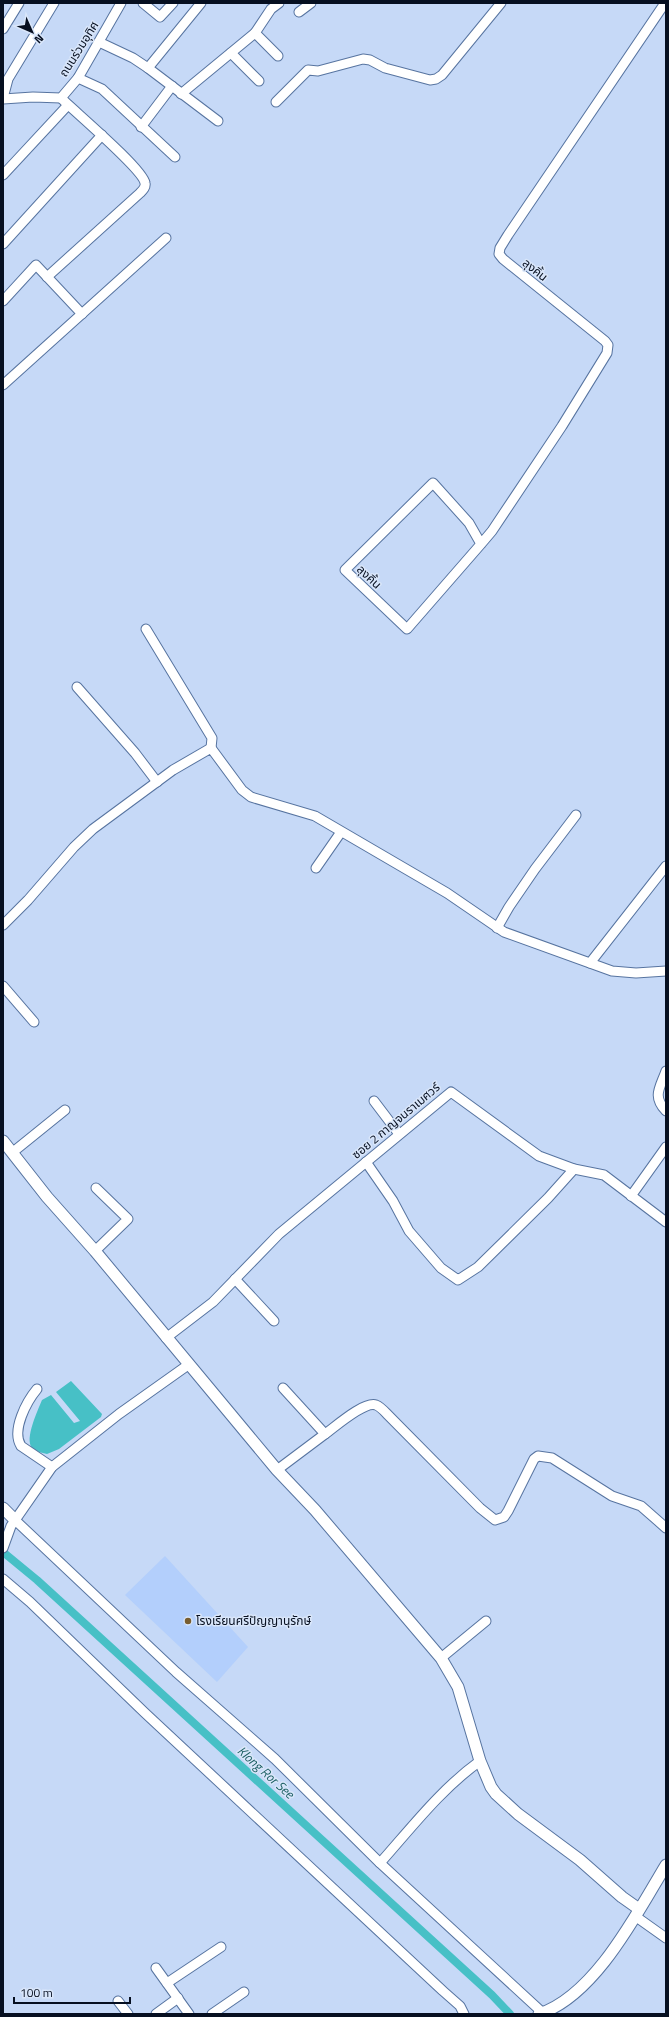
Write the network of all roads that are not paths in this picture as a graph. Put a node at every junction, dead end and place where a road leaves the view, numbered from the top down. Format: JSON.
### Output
{"nodes":[{"id":1,"x":19,"y":3,"type":"edge"},
{"id":2,"x":54,"y":3,"type":"edge"},
{"id":3,"x":120,"y":3,"type":"edge"},
{"id":4,"x":143,"y":3,"type":"edge"},
{"id":5,"x":174,"y":3,"type":"edge"},
{"id":6,"x":201,"y":3,"type":"edge"},
{"id":7,"x":278,"y":3,"type":"edge"},
{"id":8,"x":311,"y":3,"type":"edge"},
{"id":9,"x":500,"y":3,"type":"edge"},
{"id":10,"x":665,"y":3,"type":"edge"},
{"id":11,"x":299,"y":12,"type":"dead end"},
{"id":12,"x":3,"y":29,"type":"edge"},
{"id":13,"x":255,"y":33,"type":"junction"},
{"id":14,"x":99,"y":42,"type":"junction"},
{"id":15,"x":231,"y":53,"type":"junction"},
{"id":16,"x":278,"y":56,"type":"dead end"},
{"id":17,"x":148,"y":68,"type":"junction"},
{"id":18,"x":78,"y":78,"type":"junction"},
{"id":19,"x":259,"y":81,"type":"dead end"},
{"id":20,"x":172,"y":86,"type":"junction"},
{"id":21,"x":181,"y":94,"type":"junction"},
{"id":22,"x":3,"y":98,"type":"edge"},
{"id":23,"x":61,"y":98,"type":"junction"},
{"id":24,"x":276,"y":102,"type":"dead end"},
{"id":25,"x":68,"y":105,"type":"junction"},
{"id":26,"x":218,"y":121,"type":"dead end"},
{"id":27,"x":141,"y":127,"type":"junction"},
{"id":28,"x":102,"y":135,"type":"junction"},
{"id":29,"x":175,"y":158,"type":"dead end"},
{"id":30,"x":3,"y":175,"type":"edge"},
{"id":31,"x":166,"y":238,"type":"dead end"},
{"id":32,"x":3,"y":244,"type":"edge"},
{"id":33,"x":47,"y":277,"type":"junction"},
{"id":34,"x":3,"y":300,"type":"edge"},
{"id":35,"x":82,"y":314,"type":"junction"},
{"id":36,"x":3,"y":386,"type":"edge"},
{"id":37,"x":481,"y":544,"type":"junction"},
{"id":38,"x":146,"y":629,"type":"dead end"},
{"id":39,"x":77,"y":687,"type":"dead end"},
{"id":40,"x":211,"y":748,"type":"junction"},
{"id":41,"x":157,"y":782,"type":"junction"},
{"id":42,"x":576,"y":815,"type":"dead end"},
{"id":43,"x":342,"y":832,"type":"junction"},
{"id":44,"x":666,"y":866,"type":"edge"},
{"id":45,"x":316,"y":868,"type":"dead end"},
{"id":46,"x":3,"y":925,"type":"edge"},
{"id":47,"x":497,"y":928,"type":"junction"},
{"id":48,"x":590,"y":963,"type":"junction"},
{"id":49,"x":666,"y":971,"type":"edge"},
{"id":50,"x":3,"y":986,"type":"edge"},
{"id":51,"x":34,"y":1022,"type":"dead end"},
{"id":52,"x":666,"y":1071,"type":"edge"},
{"id":53,"x":374,"y":1101,"type":"dead end"},
{"id":54,"x":65,"y":1110,"type":"dead end"},
{"id":55,"x":666,"y":1111,"type":"edge"},
{"id":56,"x":399,"y":1134,"type":"junction"},
{"id":57,"x":3,"y":1141,"type":"edge"},
{"id":58,"x":666,"y":1147,"type":"edge"},
{"id":59,"x":13,"y":1152,"type":"junction"},
{"id":60,"x":366,"y":1162,"type":"junction"},
{"id":61,"x":574,"y":1168,"type":"junction"},
{"id":62,"x":96,"y":1188,"type":"dead end"},
{"id":63,"x":632,"y":1196,"type":"junction"},
{"id":64,"x":666,"y":1222,"type":"edge"},
{"id":65,"x":95,"y":1251,"type":"junction"},
{"id":66,"x":235,"y":1279,"type":"junction"},
{"id":67,"x":274,"y":1321,"type":"dead end"},
{"id":68,"x":166,"y":1338,"type":"junction"},
{"id":69,"x":188,"y":1366,"type":"junction"},
{"id":70,"x":284,"y":1388,"type":"dead end"},
{"id":71,"x":37,"y":1389,"type":"dead end"},
{"id":72,"x":325,"y":1434,"type":"junction"},
{"id":73,"x":52,"y":1467,"type":"junction"},
{"id":74,"x":276,"y":1470,"type":"junction"},
{"id":75,"x":3,"y":1508,"type":"edge"},
{"id":76,"x":13,"y":1523,"type":"junction"},
{"id":77,"x":666,"y":1528,"type":"edge"},
{"id":78,"x":3,"y":1548,"type":"edge"},
{"id":79,"x":3,"y":1579,"type":"edge"},
{"id":80,"x":486,"y":1621,"type":"dead end"},
{"id":81,"x":441,"y":1658,"type":"junction"},
{"id":82,"x":480,"y":1761,"type":"junction"},
{"id":83,"x":380,"y":1863,"type":"junction"},
{"id":84,"x":666,"y":1865,"type":"edge"},
{"id":85,"x":637,"y":1912,"type":"junction"},
{"id":86,"x":666,"y":1938,"type":"edge"},
{"id":87,"x":221,"y":1947,"type":"dead end"},
{"id":88,"x":156,"y":1968,"type":"dead end"},
{"id":89,"x":167,"y":1983,"type":"junction"},
{"id":90,"x":244,"y":1992,"type":"dead end"},
{"id":91,"x":178,"y":1998,"type":"junction"},
{"id":92,"x":118,"y":2001,"type":"dead end"},
{"id":93,"x":128,"y":2014,"type":"edge"},
{"id":94,"x":156,"y":2014,"type":"edge"},
{"id":95,"x":189,"y":2014,"type":"edge"},
{"id":96,"x":212,"y":2014,"type":"edge"},
{"id":97,"x":464,"y":2014,"type":"edge"},
{"id":98,"x":542,"y":2014,"type":"edge"}],
"edges":[{"from":1,"to":12,"type":"street"},
{"from":2,"to":22,"type":"street"},
{"from":3,"to":14,"type":"street","name":"ถนนร่วมอุทิศ"},
{"from":4,"to":5,"type":"street"},
{"from":6,"to":17,"type":"street"},
{"from":7,"to":13,"type":"street"},
{"from":8,"to":11,"type":"street"},
{"from":9,"to":24,"type":"street"},
{"from":10,"to":37,"type":"street","name":"ลุงคิ้น"},
{"from":13,"to":15,"type":"street"},
{"from":13,"to":16,"type":"street"},
{"from":14,"to":17,"type":"street"},
{"from":14,"to":18,"type":"street","name":"ถนนร่วมอุทิศ"},
{"from":15,"to":19,"type":"street"},
{"from":15,"to":21,"type":"street"},
{"from":17,"to":20,"type":"street"},
{"from":18,"to":23,"type":"street","name":"ถนนร่วมอุทิศ"},
{"from":18,"to":27,"type":"street"},
{"from":20,"to":21,"type":"street"},
{"from":20,"to":27,"type":"street"},
{"from":21,"to":26,"type":"street"},
{"from":22,"to":23,"type":"street"},
{"from":23,"to":25,"type":"street"},
{"from":25,"to":28,"type":"street"},
{"from":25,"to":30,"type":"street"},
{"from":27,"to":29,"type":"street"},
{"from":28,"to":32,"type":"street"},
{"from":28,"to":33,"type":"street"},
{"from":31,"to":35,"type":"street"},
{"from":33,"to":34,"type":"street"},
{"from":33,"to":35,"type":"street"},
{"from":35,"to":36,"type":"street"},
{"from":37,"to":37,"type":"street","name":"ลุงคิ้น"},
{"from":38,"to":40,"type":"street"},
{"from":39,"to":41,"type":"street"},
{"from":40,"to":41,"type":"street"},
{"from":40,"to":43,"type":"street"},
{"from":41,"to":46,"type":"street"},
{"from":42,"to":47,"type":"street"},
{"from":43,"to":45,"type":"street"},
{"from":43,"to":47,"type":"street"},
{"from":44,"to":48,"type":"street"},
{"from":47,"to":48,"type":"street"},
{"from":48,"to":49,"type":"street"},
{"from":50,"to":51,"type":"street"},
{"from":52,"to":55,"type":"street"},
{"from":53,"to":56,"type":"street"},
{"from":54,"to":59,"type":"street"},
{"from":56,"to":60,"type":"street","name":"ซอย 2 กาญจนราเมศวร์"},
{"from":56,"to":61,"type":"street","name":"ซอย 2 กาญจนราเมศวร์"},
{"from":57,"to":59,"type":"street"},
{"from":58,"to":63,"type":"street"},
{"from":59,"to":65,"type":"street"},
{"from":60,"to":61,"type":"street"},
{"from":60,"to":66,"type":"street","name":"ซอย 2 กาญจนราเมศวร์"},
{"from":61,"to":63,"type":"street","name":"ซอย 2 กาญจนราเมศวร์"},
{"from":62,"to":65,"type":"street"},
{"from":63,"to":64,"type":"street","name":"ซอย 2 กาญจนราเมศวร์"},
{"from":65,"to":68,"type":"street"},
{"from":66,"to":67,"type":"street"},
{"from":66,"to":68,"type":"street","name":"ซอย 2 กาญจนราเมศวร์"},
{"from":68,"to":69,"type":"street"},
{"from":69,"to":73,"type":"street"},
{"from":69,"to":74,"type":"street"},
{"from":70,"to":72,"type":"street"},
{"from":71,"to":73,"type":"street"},
{"from":72,"to":74,"type":"street"},
{"from":72,"to":77,"type":"street"},
{"from":73,"to":76,"type":"street"},
{"from":74,"to":81,"type":"street"},
{"from":75,"to":76,"type":"street"},
{"from":76,"to":78,"type":"street"},
{"from":76,"to":83,"type":"street"},
{"from":79,"to":97,"type":"street"},
{"from":80,"to":81,"type":"street"},
{"from":81,"to":82,"type":"street"},
{"from":82,"to":83,"type":"street"},
{"from":82,"to":85,"type":"street"},
{"from":83,"to":98,"type":"street"},
{"from":84,"to":85,"type":"street"},
{"from":85,"to":86,"type":"street"},
{"from":85,"to":98,"type":"street"},
{"from":87,"to":89,"type":"street"},
{"from":88,"to":89,"type":"street"},
{"from":89,"to":91,"type":"street"},
{"from":90,"to":96,"type":"street"},
{"from":91,"to":94,"type":"street"},
{"from":91,"to":95,"type":"street"},
{"from":92,"to":93,"type":"street"}]}
